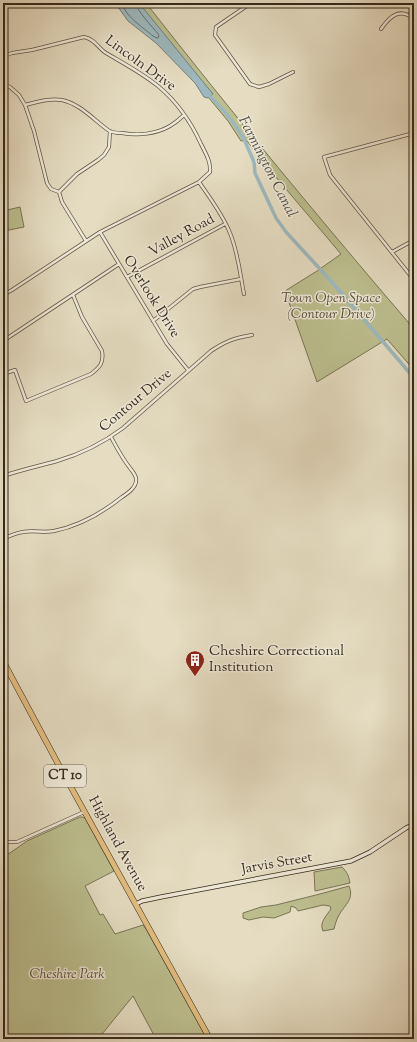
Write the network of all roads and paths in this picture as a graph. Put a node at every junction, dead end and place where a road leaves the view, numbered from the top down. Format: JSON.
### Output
{"nodes":[{"id":1,"x":251,"y":3,"type":"edge"},
{"id":2,"x":414,"y":19,"type":"edge"},
{"id":3,"x":382,"y":29,"type":"dead end"},
{"id":4,"x":3,"y":59,"type":"edge"},
{"id":5,"x":294,"y":72,"type":"dead end"},
{"id":6,"x":3,"y":84,"type":"edge"},
{"id":7,"x":26,"y":106,"type":"junction"},
{"id":8,"x":184,"y":115,"type":"junction"},
{"id":9,"x":110,"y":131,"type":"junction"},
{"id":10,"x":414,"y":133,"type":"edge"},
{"id":11,"x":199,"y":182,"type":"junction"},
{"id":12,"x":59,"y":192,"type":"junction"},
{"id":13,"x":225,"y":224,"type":"junction"},
{"id":14,"x":100,"y":232,"type":"junction"},
{"id":15,"x":414,"y":240,"type":"edge"},
{"id":16,"x":86,"y":241,"type":"junction"},
{"id":17,"x":392,"y":252,"type":"junction"},
{"id":18,"x":119,"y":264,"type":"junction"},
{"id":19,"x":127,"y":277,"type":"junction"},
{"id":20,"x":241,"y":279,"type":"junction"},
{"id":21,"x":414,"y":280,"type":"edge"},
{"id":22,"x":244,"y":294,"type":"dead end"},
{"id":23,"x":3,"y":295,"type":"edge"},
{"id":24,"x":73,"y":295,"type":"junction"},
{"id":25,"x":153,"y":321,"type":"junction"},
{"id":26,"x":252,"y":335,"type":"dead end"},
{"id":27,"x":3,"y":341,"type":"edge"},
{"id":28,"x":188,"y":370,"type":"junction"},
{"id":29,"x":3,"y":374,"type":"edge"},
{"id":30,"x":111,"y":437,"type":"junction"},
{"id":31,"x":3,"y":476,"type":"edge"},
{"id":32,"x":3,"y":539,"type":"edge"},
{"id":33,"x":3,"y":661,"type":"edge"},
{"id":34,"x":85,"y":812,"type":"junction"},
{"id":35,"x":414,"y":824,"type":"edge"},
{"id":36,"x":3,"y":842,"type":"edge"},
{"id":37,"x":136,"y":904,"type":"junction"},
{"id":38,"x":210,"y":1039,"type":"edge"}],
"edges":[{"from":1,"to":5,"type":"street"},
{"from":2,"to":3,"type":"street"},
{"from":4,"to":8,"type":"street","name":"Lincoln Drive"},
{"from":6,"to":7,"type":"street"},
{"from":7,"to":9,"type":"street"},
{"from":7,"to":12,"type":"street"},
{"from":8,"to":9,"type":"street"},
{"from":8,"to":11,"type":"street","name":"Lincoln Drive"},
{"from":9,"to":12,"type":"street"},
{"from":10,"to":17,"type":"street"},
{"from":11,"to":13,"type":"street"},
{"from":11,"to":14,"type":"street"},
{"from":12,"to":16,"type":"street"},
{"from":13,"to":19,"type":"street","name":"Valley Road"},
{"from":13,"to":20,"type":"street"},
{"from":14,"to":16,"type":"street"},
{"from":14,"to":18,"type":"street","name":"Overlook Drive"},
{"from":15,"to":17,"type":"street"},
{"from":16,"to":23,"type":"street"},
{"from":17,"to":21,"type":"street"},
{"from":18,"to":19,"type":"street","name":"Overlook Drive"},
{"from":18,"to":24,"type":"street"},
{"from":19,"to":25,"type":"street","name":"Overlook Drive"},
{"from":20,"to":22,"type":"street"},
{"from":20,"to":25,"type":"street"},
{"from":24,"to":27,"type":"street"},
{"from":24,"to":29,"type":"street"},
{"from":25,"to":28,"type":"street","name":"Overlook Drive"},
{"from":26,"to":28,"type":"street","name":"Contour Drive"},
{"from":28,"to":30,"type":"street","name":"Contour Drive"},
{"from":30,"to":31,"type":"street","name":"Contour Drive"},
{"from":30,"to":32,"type":"street"},
{"from":33,"to":34,"type":"highway","name":"Highland Avenue","number":"CT 10"},
{"from":34,"to":36,"type":"street"},
{"from":34,"to":37,"type":"highway","name":"Highland Avenue","number":"CT 10"},
{"from":35,"to":37,"type":"street","name":"Jarvis Street"},
{"from":37,"to":38,"type":"highway","name":"Highland Avenue","number":"CT 10"}]}
